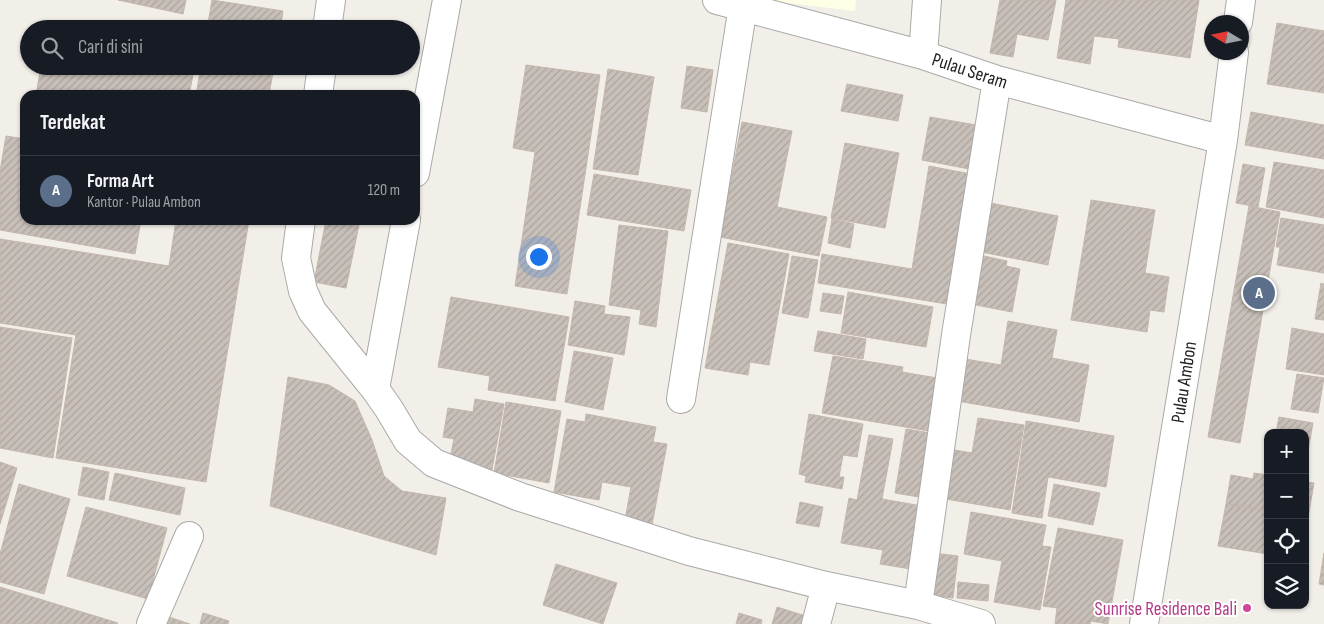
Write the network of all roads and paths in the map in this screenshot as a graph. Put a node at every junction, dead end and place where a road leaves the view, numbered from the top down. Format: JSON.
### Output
{"nodes":[{"id":1,"x":331,"y":0,"type":"edge"},
{"id":2,"x":447,"y":0,"type":"edge"},
{"id":3,"x":717,"y":0,"type":"edge"},
{"id":4,"x":927,"y":0,"type":"edge"},
{"id":5,"x":1241,"y":0,"type":"edge"},
{"id":6,"x":743,"y":6,"type":"junction"},
{"id":7,"x":1239,"y":15,"type":"edge"},
{"id":8,"x":328,"y":20,"type":"edge"},
{"id":9,"x":923,"y":55,"type":"junction"},
{"id":10,"x":1233,"y":60,"type":"edge"},
{"id":11,"x":321,"y":75,"type":"edge"},
{"id":12,"x":997,"y":80,"type":"junction"},
{"id":13,"x":319,"y":90,"type":"edge"},
{"id":14,"x":1223,"y":140,"type":"junction"},
{"id":15,"x":420,"y":146,"type":"edge"},
{"id":16,"x":300,"y":225,"type":"edge"},
{"id":17,"x":405,"y":225,"type":"edge"},
{"id":18,"x":375,"y":389,"type":"junction"},
{"id":19,"x":681,"y":399,"type":"dead end"},
{"id":20,"x":189,"y":536,"type":"dead end"},
{"id":21,"x":826,"y":586,"type":"junction"},
{"id":22,"x":918,"y":605,"type":"junction"},
{"id":23,"x":151,"y":624,"type":"edge"},
{"id":24,"x":816,"y":624,"type":"edge"},
{"id":25,"x":982,"y":624,"type":"edge"},
{"id":26,"x":1144,"y":624,"type":"edge"}],
"edges":[{"from":1,"to":8,"type":"street"},
{"from":2,"to":15,"type":"street"},
{"from":3,"to":6,"type":"street","name":"Pulau Seram"},
{"from":4,"to":9,"type":"street"},
{"from":5,"to":7,"type":"street"},
{"from":6,"to":9,"type":"street","name":"Pulau Seram"},
{"from":6,"to":19,"type":"street"},
{"from":9,"to":12,"type":"street","name":"Pulau Seram"},
{"from":10,"to":14,"type":"street","name":"Pulau Ambon"},
{"from":11,"to":13,"type":"street"},
{"from":12,"to":14,"type":"street","name":"Pulau Seram"},
{"from":12,"to":22,"type":"street"},
{"from":14,"to":26,"type":"street","name":"Pulau Ambon"},
{"from":16,"to":18,"type":"street"},
{"from":17,"to":18,"type":"street"},
{"from":18,"to":21,"type":"street"},
{"from":20,"to":23,"type":"street"},
{"from":21,"to":22,"type":"street"},
{"from":21,"to":24,"type":"street"},
{"from":22,"to":25,"type":"street"}]}
